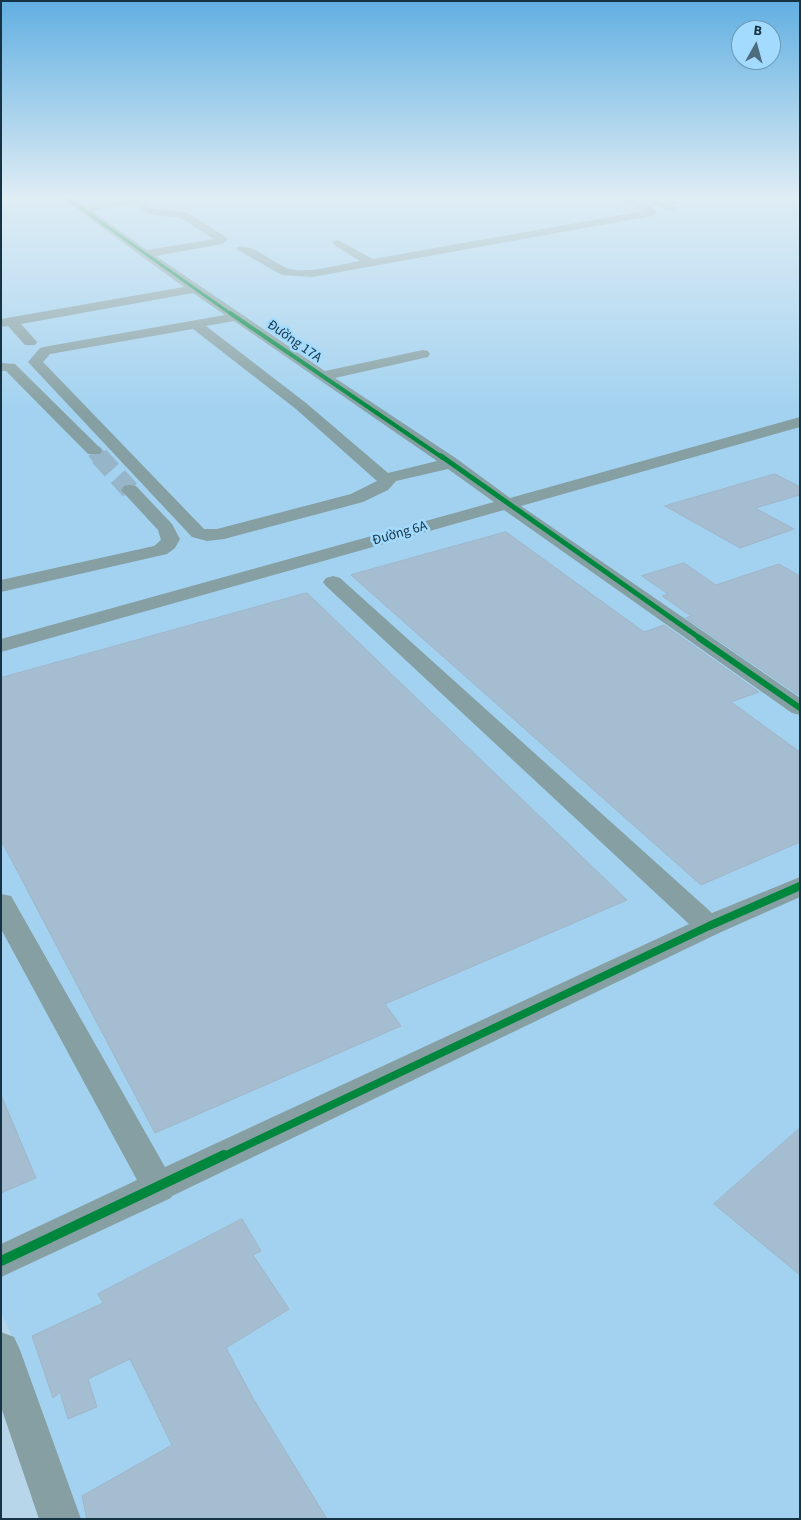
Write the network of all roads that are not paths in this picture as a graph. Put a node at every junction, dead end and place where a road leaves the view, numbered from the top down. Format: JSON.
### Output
{"nodes":[{"id":1,"x":167,"y":270,"type":"edge"},
{"id":2,"x":282,"y":270,"type":"edge"},
{"id":3,"x":330,"y":270,"type":"edge"},
{"id":4,"x":195,"y":289,"type":"junction"},
{"id":5,"x":236,"y":316,"type":"junction"},
{"id":6,"x":6,"y":322,"type":"edge"},
{"id":7,"x":195,"y":324,"type":"junction"},
{"id":8,"x":30,"y":342,"type":"dead end"},
{"id":9,"x":423,"y":354,"type":"dead end"},
{"id":10,"x":1,"y":367,"type":"edge"},
{"id":11,"x":318,"y":374,"type":"junction"},
{"id":12,"x":269,"y":382,"type":"junction"},
{"id":13,"x":800,"y":422,"type":"edge"},
{"id":14,"x":94,"y":451,"type":"tunnel mouth"},
{"id":15,"x":451,"y":463,"type":"junction"},
{"id":16,"x":386,"y":480,"type":"junction"},
{"id":17,"x":130,"y":490,"type":"tunnel mouth"},
{"id":18,"x":506,"y":504,"type":"junction"},
{"id":19,"x":333,"y":582,"type":"dead end"},
{"id":20,"x":1,"y":586,"type":"edge"},
{"id":21,"x":1,"y":646,"type":"edge"},
{"id":22,"x":800,"y":708,"type":"edge"},
{"id":23,"x":800,"y":886,"type":"edge"},
{"id":24,"x":1,"y":903,"type":"edge"},
{"id":25,"x":709,"y":926,"type":"junction"},
{"id":26,"x":159,"y":1188,"type":"junction"},
{"id":27,"x":1,"y":1261,"type":"edge"},
{"id":28,"x":1,"y":1350,"type":"edge"},
{"id":29,"x":60,"y":1519,"type":"edge"}],
"edges":[{"from":1,"to":4,"type":"street","name":"Đường 17A"},
{"from":2,"to":3,"type":"street"},
{"from":4,"to":5,"type":"street","name":"Đường 17A"},
{"from":4,"to":6,"type":"street"},
{"from":5,"to":7,"type":"street"},
{"from":5,"to":11,"type":"street","name":"Đường 17A"},
{"from":6,"to":8,"type":"street"},
{"from":7,"to":12,"type":"street"},
{"from":7,"to":16,"type":"street"},
{"from":9,"to":11,"type":"street"},
{"from":10,"to":14,"type":"street"},
{"from":11,"to":12,"type":"street"},
{"from":11,"to":15,"type":"street","name":"Đường 17A"},
{"from":12,"to":16,"type":"street"},
{"from":13,"to":18,"type":"street","name":"Đường 6A"},
{"from":15,"to":16,"type":"street"},
{"from":15,"to":18,"type":"street","name":"Đường 17A"},
{"from":17,"to":20,"type":"street"},
{"from":18,"to":21,"type":"street","name":"Đường 6A"},
{"from":18,"to":22,"type":"street","name":"Đường 17A"},
{"from":19,"to":25,"type":"street"},
{"from":23,"to":25,"type":"street"},
{"from":24,"to":26,"type":"street"},
{"from":25,"to":26,"type":"street"},
{"from":26,"to":27,"type":"street"},
{"from":28,"to":29,"type":"street"}]}
